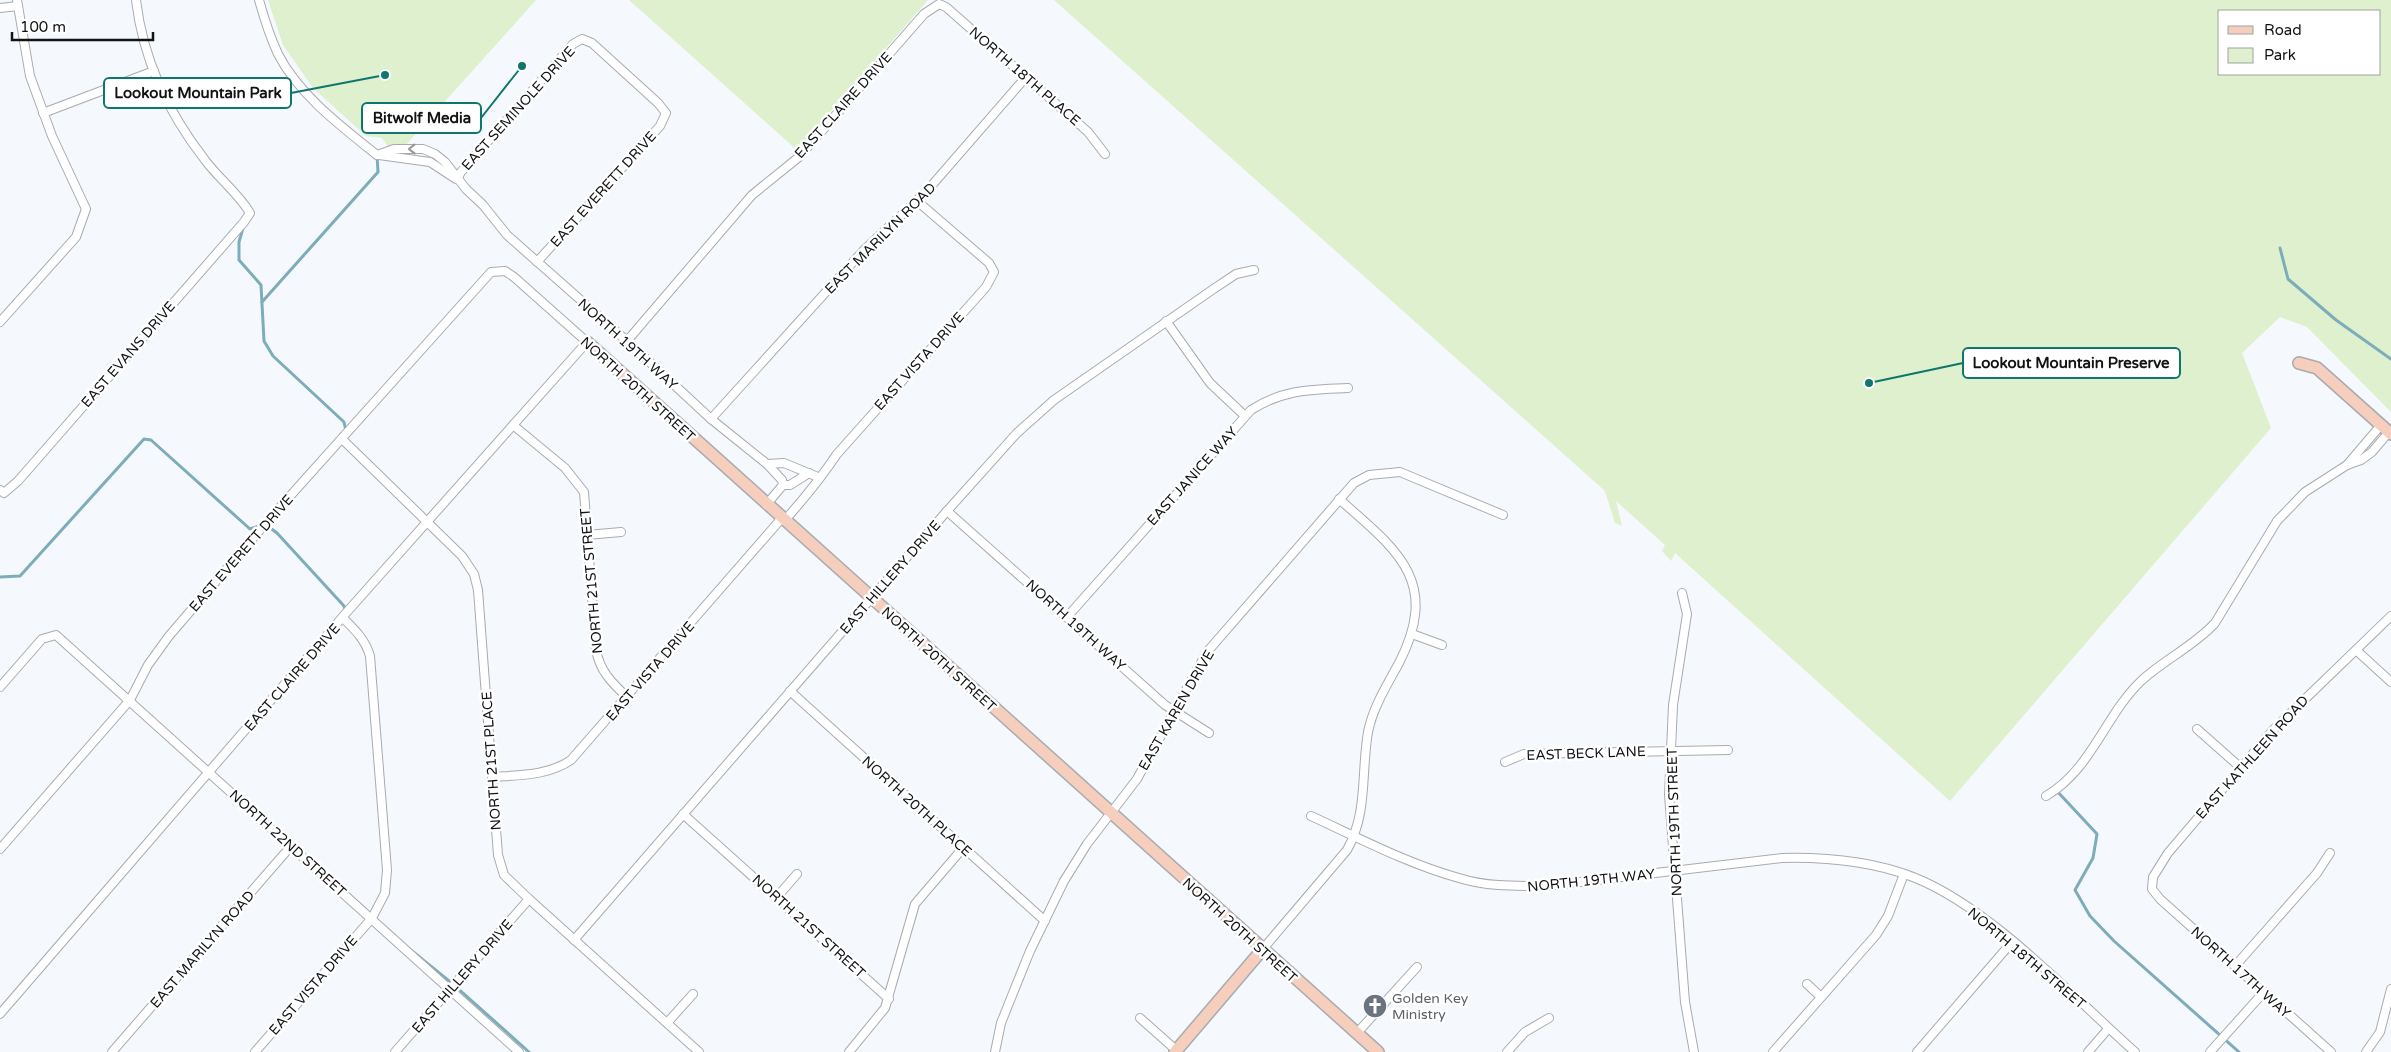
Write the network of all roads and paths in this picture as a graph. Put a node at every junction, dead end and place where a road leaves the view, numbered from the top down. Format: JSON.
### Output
{"nodes":[{"id":1,"x":136,"y":0,"type":"edge"},
{"id":2,"x":258,"y":0,"type":"edge"},
{"id":3,"x":17,"y":3,"type":"edge"},
{"id":4,"x":939,"y":4,"type":"joint"},
{"id":5,"x":0,"y":8,"type":"edge"},
{"id":6,"x":154,"y":71,"type":"junction"},
{"id":7,"x":1026,"y":77,"type":"junction"},
{"id":8,"x":43,"y":113,"type":"junction"},
{"id":9,"x":666,"y":113,"type":"joint"},
{"id":10,"x":1106,"y":154,"type":"dead end"},
{"id":11,"x":457,"y":179,"type":"junction"},
{"id":12,"x":917,"y":201,"type":"junction"},
{"id":13,"x":537,"y":262,"type":"junction"},
{"id":14,"x":498,"y":270,"type":"joint"},
{"id":15,"x":1254,"y":270,"type":"dead end"},
{"id":16,"x":1166,"y":321,"type":"junction"},
{"id":17,"x":0,"y":322,"type":"edge"},
{"id":18,"x":627,"y":341,"type":"junction"},
{"id":19,"x":587,"y":342,"type":"junction"},
{"id":20,"x":2299,"y":363,"type":"dead end"},
{"id":21,"x":1348,"y":388,"type":"dead end"},
{"id":22,"x":1246,"y":416,"type":"junction"},
{"id":23,"x":711,"y":419,"type":"junction"},
{"id":24,"x":513,"y":425,"type":"junction"},
{"id":25,"x":2387,"y":430,"type":"edge"},
{"id":26,"x":2372,"y":436,"type":"junction"},
{"id":27,"x":342,"y":438,"type":"junction"},
{"id":28,"x":2380,"y":442,"type":"junction"},
{"id":29,"x":2358,"y":451,"type":"junction"},
{"id":30,"x":2366,"y":456,"type":"junction"},
{"id":31,"x":767,"y":464,"type":"junction"},
{"id":32,"x":2347,"y":465,"type":"junction"},
{"id":33,"x":809,"y":473,"type":"junction"},
{"id":34,"x":818,"y":478,"type":"junction"},
{"id":35,"x":795,"y":483,"type":"junction"},
{"id":36,"x":783,"y":485,"type":"junction"},
{"id":37,"x":2,"y":492,"type":"edge"},
{"id":38,"x":806,"y":496,"type":"junction"},
{"id":39,"x":1339,"y":499,"type":"junction"},
{"id":40,"x":766,"y":505,"type":"junction"},
{"id":41,"x":947,"y":511,"type":"junction"},
{"id":42,"x":1503,"y":515,"type":"dead end"},
{"id":43,"x":783,"y":520,"type":"junction"},
{"id":44,"x":428,"y":522,"type":"junction"},
{"id":45,"x":621,"y":532,"type":"dead end"},
{"id":46,"x":587,"y":535,"type":"junction"},
{"id":47,"x":1682,"y":593,"type":"dead end"},
{"id":48,"x":871,"y":598,"type":"junction"},
{"id":49,"x":2391,"y":616,"type":"edge"},
{"id":50,"x":1067,"y":617,"type":"junction"},
{"id":51,"x":343,"y":618,"type":"junction"},
{"id":52,"x":1412,"y":634,"type":"junction"},
{"id":53,"x":1442,"y":644,"type":"dead end"},
{"id":54,"x":2356,"y":650,"type":"junction"},
{"id":55,"x":2391,"y":682,"type":"edge"},
{"id":56,"x":0,"y":687,"type":"edge"},
{"id":57,"x":790,"y":692,"type":"junction"},
{"id":58,"x":627,"y":698,"type":"junction"},
{"id":59,"x":130,"y":700,"type":"junction"},
{"id":60,"x":1174,"y":712,"type":"junction"},
{"id":61,"x":2197,"y":729,"type":"dead end"},
{"id":62,"x":1209,"y":733,"type":"dead end"},
{"id":63,"x":1670,"y":750,"type":"junction"},
{"id":64,"x":1728,"y":750,"type":"dead end"},
{"id":65,"x":1505,"y":762,"type":"dead end"},
{"id":66,"x":379,"y":766,"type":"junction"},
{"id":67,"x":369,"y":767,"type":"dead end"},
{"id":68,"x":2241,"y":768,"type":"junction"},
{"id":69,"x":209,"y":773,"type":"junction"},
{"id":70,"x":492,"y":777,"type":"junction"},
{"id":71,"x":2046,"y":796,"type":"dead end"},
{"id":72,"x":683,"y":814,"type":"junction"},
{"id":73,"x":1111,"y":814,"type":"junction"},
{"id":74,"x":1311,"y":816,"type":"dead end"},
{"id":75,"x":1355,"y":836,"type":"junction"},
{"id":76,"x":291,"y":846,"type":"junction"},
{"id":77,"x":963,"y":848,"type":"junction"},
{"id":78,"x":0,"y":849,"type":"edge"},
{"id":79,"x":2330,"y":853,"type":"dead end"},
{"id":80,"x":1674,"y":871,"type":"junction"},
{"id":81,"x":797,"y":874,"type":"dead end"},
{"id":82,"x":1904,"y":874,"type":"junction"},
{"id":83,"x":2152,"y":889,"type":"joint"},
{"id":84,"x":776,"y":898,"type":"junction"},
{"id":85,"x":529,"y":899,"type":"junction"},
{"id":86,"x":372,"y":918,"type":"junction"},
{"id":87,"x":1045,"y":921,"type":"junction"},
{"id":88,"x":574,"y":940,"type":"junction"},
{"id":89,"x":2012,"y":942,"type":"junction"},
{"id":90,"x":1262,"y":950,"type":"junction"},
{"id":91,"x":2235,"y":966,"type":"junction"},
{"id":92,"x":1417,"y":967,"type":"dead end"},
{"id":93,"x":1807,"y":984,"type":"dead end"},
{"id":94,"x":449,"y":990,"type":"junction"},
{"id":95,"x":2391,"y":990,"type":"edge"},
{"id":96,"x":2263,"y":993,"type":"junction"},
{"id":97,"x":693,"y":994,"type":"dead end"},
{"id":98,"x":1821,"y":997,"type":"junction"},
{"id":99,"x":889,"y":999,"type":"junction"},
{"id":100,"x":0,"y":1014,"type":"edge"},
{"id":101,"x":1140,"y":1018,"type":"dead end"},
{"id":102,"x":1549,"y":1018,"type":"dead end"},
{"id":103,"x":667,"y":1023,"type":"junction"},
{"id":104,"x":2108,"y":1029,"type":"junction"},
{"id":105,"x":1357,"y":1033,"type":"junction"},
{"id":106,"x":1176,"y":1051,"type":"edge"},
{"id":107,"x":112,"y":1052,"type":"edge"},
{"id":108,"x":255,"y":1052,"type":"edge"},
{"id":109,"x":395,"y":1052,"type":"edge"},
{"id":110,"x":519,"y":1052,"type":"edge"},
{"id":111,"x":699,"y":1052,"type":"edge"},
{"id":112,"x":849,"y":1052,"type":"edge"},
{"id":113,"x":995,"y":1052,"type":"edge"},
{"id":114,"x":1378,"y":1052,"type":"edge"},
{"id":115,"x":1507,"y":1052,"type":"edge"},
{"id":116,"x":1694,"y":1052,"type":"edge"},
{"id":117,"x":1773,"y":1052,"type":"edge"},
{"id":118,"x":1918,"y":1052,"type":"edge"},
{"id":119,"x":2088,"y":1052,"type":"edge"},
{"id":120,"x":2135,"y":1052,"type":"edge"},
{"id":121,"x":2210,"y":1052,"type":"edge"},
{"id":122,"x":2331,"y":1052,"type":"edge"},
{"id":123,"x":2366,"y":1052,"type":"edge"}],
"edges":[{"from":1,"to":6,"type":"street"},
{"from":2,"to":11,"type":"street","name":"NORTH 19TH WAY"},
{"from":3,"to":5,"type":"street"},
{"from":3,"to":8,"type":"street"},
{"from":4,"to":7,"type":"street","name":"NORTH 18TH PLACE"},
{"from":4,"to":18,"type":"street","name":"EAST CLAIRE DRIVE"},
{"from":6,"to":8,"type":"street"},
{"from":6,"to":37,"type":"street","name":"EAST EVANS DRIVE"},
{"from":7,"to":10,"type":"street","name":"NORTH 18TH PLACE"},
{"from":7,"to":12,"type":"street","name":"EAST MARILYN ROAD"},
{"from":8,"to":17,"type":"street"},
{"from":9,"to":11,"type":"street","name":"EAST SEMINOLE DRIVE"},
{"from":9,"to":13,"type":"street","name":"EAST EVERETT DRIVE"},
{"from":11,"to":13,"type":"street","name":"NORTH 19TH WAY"},
{"from":12,"to":23,"type":"street","name":"EAST MARILYN ROAD"},
{"from":12,"to":34,"type":"street","name":"EAST VISTA DRIVE"},
{"from":13,"to":18,"type":"street","name":"NORTH 19TH WAY"},
{"from":14,"to":19,"type":"street","name":"NORTH 20TH STREET"},
{"from":14,"to":27,"type":"street","name":"EAST EVERETT DRIVE"},
{"from":15,"to":16,"type":"street","name":"EAST HILLERY DRIVE"},
{"from":16,"to":22,"type":"street"},
{"from":16,"to":41,"type":"street","name":"EAST HILLERY DRIVE"},
{"from":18,"to":23,"type":"street","name":"NORTH 19TH WAY"},
{"from":19,"to":24,"type":"street","name":"EAST CLAIRE DRIVE"},
{"from":19,"to":40,"type":"street","name":"NORTH 20TH STREET"},
{"from":20,"to":25,"type":"street"},
{"from":21,"to":22,"type":"street","name":"EAST JANICE WAY"},
{"from":22,"to":50,"type":"street","name":"EAST JANICE WAY"},
{"from":23,"to":31,"type":"street","name":"NORTH 19TH WAY"},
{"from":24,"to":44,"type":"street","name":"EAST CLAIRE DRIVE"},
{"from":24,"to":46,"type":"street","name":"NORTH 21ST STREET"},
{"from":25,"to":26,"type":"street"},
{"from":25,"to":28,"type":"street"},
{"from":26,"to":28,"type":"street"},
{"from":26,"to":29,"type":"street"},
{"from":27,"to":44,"type":"street","name":"NORTH 21ST PLACE"},
{"from":27,"to":59,"type":"street","name":"EAST EVERETT DRIVE"},
{"from":28,"to":30,"type":"street"},
{"from":29,"to":30,"type":"street"},
{"from":29,"to":32,"type":"street"},
{"from":30,"to":32,"type":"street"},
{"from":31,"to":33,"type":"street"},
{"from":31,"to":36,"type":"street"},
{"from":32,"to":71,"type":"street"},
{"from":33,"to":34,"type":"street"},
{"from":33,"to":35,"type":"street"},
{"from":34,"to":38,"type":"street","name":"EAST VISTA DRIVE"},
{"from":35,"to":36,"type":"street"},
{"from":35,"to":38,"type":"street"},
{"from":36,"to":40,"type":"street"},
{"from":38,"to":43,"type":"street","name":"EAST VISTA DRIVE"},
{"from":39,"to":42,"type":"street","name":"EAST KAREN DRIVE"},
{"from":39,"to":52,"type":"street"},
{"from":39,"to":60,"type":"street","name":"EAST KAREN DRIVE"},
{"from":40,"to":43,"type":"street","name":"NORTH 20TH STREET"},
{"from":41,"to":48,"type":"street","name":"EAST HILLERY DRIVE"},
{"from":41,"to":50,"type":"street","name":"NORTH 19TH WAY"},
{"from":43,"to":48,"type":"street","name":"NORTH 20TH STREET"},
{"from":43,"to":58,"type":"street","name":"EAST VISTA DRIVE"},
{"from":44,"to":51,"type":"street","name":"EAST CLAIRE DRIVE"},
{"from":44,"to":70,"type":"street","name":"NORTH 21ST PLACE"},
{"from":45,"to":46,"type":"street"},
{"from":46,"to":58,"type":"street","name":"NORTH 21ST STREET"},
{"from":47,"to":63,"type":"street","name":"NORTH 19TH STREET"},
{"from":48,"to":57,"type":"street","name":"EAST HILLERY DRIVE"},
{"from":48,"to":73,"type":"street","name":"NORTH 20TH STREET"},
{"from":49,"to":54,"type":"street","name":"EAST KATHLEEN ROAD"},
{"from":50,"to":60,"type":"street","name":"NORTH 19TH WAY"},
{"from":51,"to":66,"type":"street","name":"EAST VISTA DRIVE"},
{"from":51,"to":69,"type":"street","name":"EAST CLAIRE DRIVE"},
{"from":52,"to":53,"type":"street"},
{"from":52,"to":75,"type":"street"},
{"from":54,"to":55,"type":"street"},
{"from":54,"to":68,"type":"street","name":"EAST KATHLEEN ROAD"},
{"from":56,"to":59,"type":"street","name":"NORTH 22ND STREET"},
{"from":57,"to":72,"type":"street","name":"EAST HILLERY DRIVE"},
{"from":57,"to":77,"type":"street","name":"NORTH 20TH PLACE"},
{"from":58,"to":70,"type":"street","name":"EAST VISTA DRIVE"},
{"from":59,"to":69,"type":"street","name":"NORTH 22ND STREET"},
{"from":59,"to":78,"type":"street","name":"EAST EVERETT DRIVE"},
{"from":60,"to":62,"type":"street","name":"NORTH 19TH WAY"},
{"from":60,"to":73,"type":"street","name":"EAST KAREN DRIVE"},
{"from":61,"to":68,"type":"street"},
{"from":63,"to":64,"type":"street","name":"EAST BECK LANE"},
{"from":63,"to":65,"type":"street","name":"EAST BECK LANE"},
{"from":63,"to":80,"type":"street","name":"NORTH 19TH STREET"},
{"from":66,"to":67,"type":"street"},
{"from":66,"to":86,"type":"street","name":"EAST VISTA DRIVE"},
{"from":68,"to":83,"type":"street","name":"EAST KATHLEEN ROAD"},
{"from":69,"to":76,"type":"street","name":"NORTH 22ND STREET"},
{"from":69,"to":100,"type":"street","name":"EAST CLAIRE DRIVE"},
{"from":70,"to":85,"type":"street","name":"NORTH 21ST PLACE"},
{"from":72,"to":84,"type":"street","name":"NORTH 21ST STREET"},
{"from":72,"to":88,"type":"street","name":"EAST HILLERY DRIVE"},
{"from":73,"to":87,"type":"street","name":"EAST KAREN DRIVE"},
{"from":73,"to":90,"type":"street","name":"NORTH 20TH STREET"},
{"from":74,"to":75,"type":"street","name":"NORTH 19TH WAY"},
{"from":75,"to":80,"type":"street","name":"NORTH 19TH WAY"},
{"from":75,"to":90,"type":"street"},
{"from":76,"to":86,"type":"street","name":"NORTH 22ND STREET"},
{"from":76,"to":107,"type":"street","name":"EAST MARILYN ROAD"},
{"from":77,"to":87,"type":"street","name":"NORTH 20TH PLACE"},
{"from":77,"to":99,"type":"street"},
{"from":79,"to":91,"type":"street"},
{"from":80,"to":82,"type":"street","name":"NORTH 18TH STREET"},
{"from":80,"to":116,"type":"street","name":"NORTH 19TH STREET"},
{"from":81,"to":84,"type":"street"},
{"from":82,"to":89,"type":"street","name":"NORTH 18TH STREET"},
{"from":82,"to":98,"type":"street"},
{"from":83,"to":91,"type":"street","name":"NORTH 17TH WAY"},
{"from":84,"to":99,"type":"street","name":"NORTH 21ST STREET"},
{"from":85,"to":88,"type":"street","name":"NORTH 21ST PLACE"},
{"from":85,"to":94,"type":"street","name":"EAST HILLERY DRIVE"},
{"from":86,"to":94,"type":"street","name":"NORTH 22ND STREET"},
{"from":86,"to":108,"type":"street","name":"EAST VISTA DRIVE"},
{"from":87,"to":113,"type":"street","name":"EAST KAREN DRIVE"},
{"from":88,"to":103,"type":"street","name":"NORTH 21ST PLACE"},
{"from":89,"to":104,"type":"street","name":"NORTH 18TH STREET"},
{"from":89,"to":118,"type":"street"},
{"from":90,"to":105,"type":"street","name":"NORTH 20TH STREET"},
{"from":90,"to":106,"type":"street"},
{"from":91,"to":96,"type":"street","name":"NORTH 17TH WAY"},
{"from":92,"to":105,"type":"street"},
{"from":93,"to":98,"type":"street"},
{"from":94,"to":109,"type":"street","name":"EAST HILLERY DRIVE"},
{"from":94,"to":110,"type":"street","name":"NORTH 22ND STREET"},
{"from":95,"to":123,"type":"street"},
{"from":96,"to":121,"type":"street"},
{"from":96,"to":122,"type":"street","name":"NORTH 17TH WAY"},
{"from":97,"to":103,"type":"street"},
{"from":98,"to":117,"type":"street"},
{"from":99,"to":112,"type":"street"},
{"from":101,"to":106,"type":"street"},
{"from":102,"to":115,"type":"street"},
{"from":103,"to":111,"type":"street","name":"NORTH 21ST PLACE"},
{"from":104,"to":119,"type":"street"},
{"from":104,"to":120,"type":"street","name":"NORTH 18TH STREET"},
{"from":105,"to":114,"type":"street","name":"NORTH 20TH STREET"}]}
